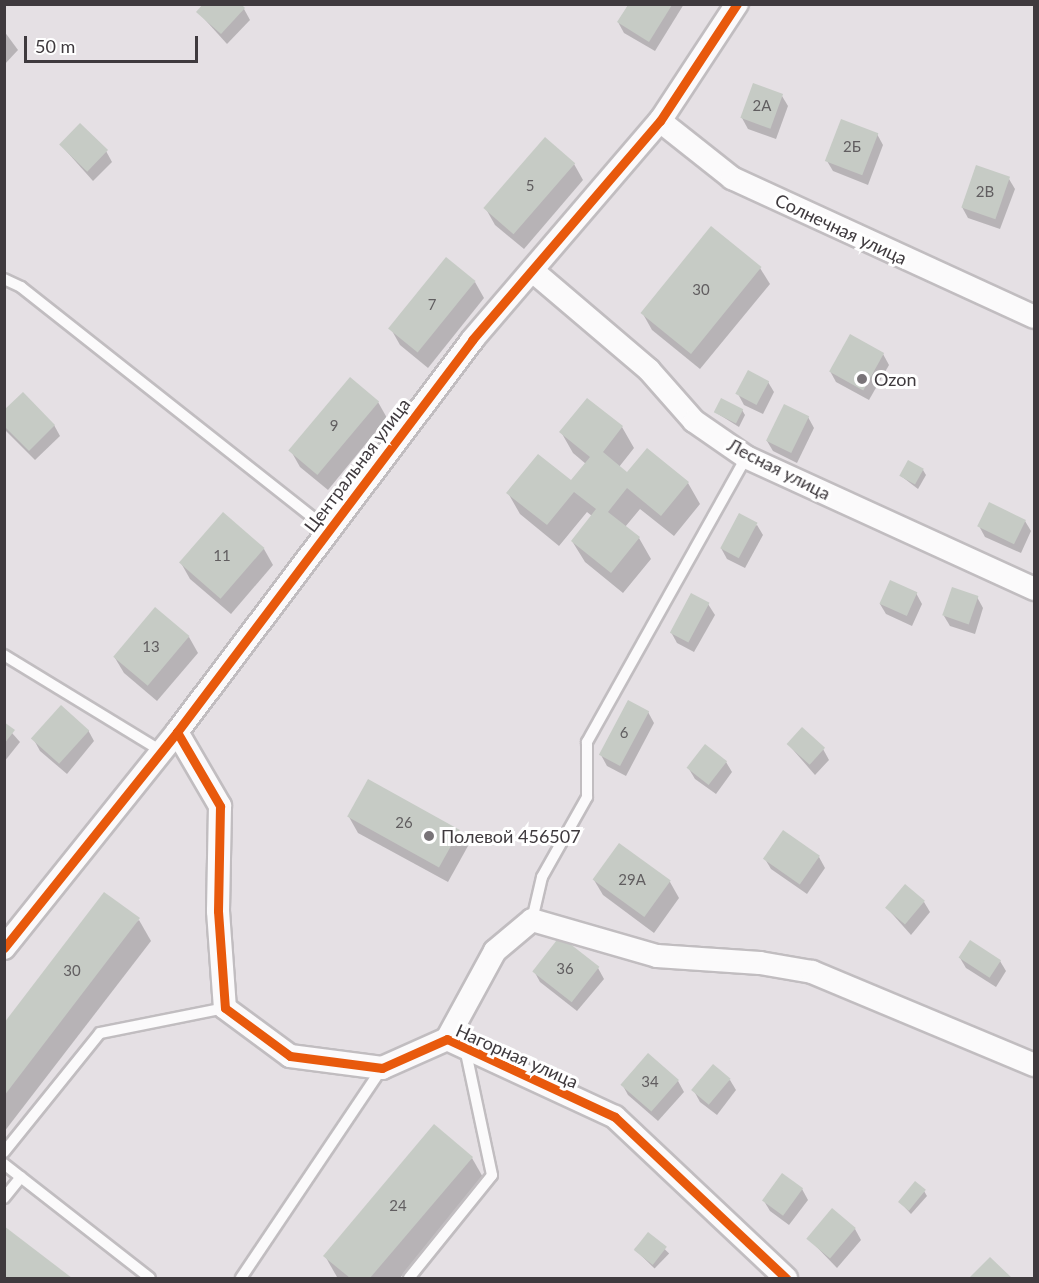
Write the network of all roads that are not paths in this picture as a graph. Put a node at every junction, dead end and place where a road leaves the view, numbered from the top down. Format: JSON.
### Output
{"nodes":[{"id":1,"x":737,"y":4,"type":"edge"},
{"id":2,"x":660,"y":121,"type":"junction"},
{"id":3,"x":534,"y":272,"type":"junction"},
{"id":4,"x":4,"y":279,"type":"edge"},
{"id":5,"x":1035,"y":317,"type":"edge"},
{"id":6,"x":746,"y":457,"type":"junction"},
{"id":7,"x":329,"y":530,"type":"junction"},
{"id":8,"x":1035,"y":589,"type":"edge"},
{"id":9,"x":4,"y":655,"type":"edge"},
{"id":10,"x":177,"y":732,"type":"junction"},
{"id":11,"x":161,"y":751,"type":"junction"},
{"id":12,"x":532,"y":920,"type":"junction"},
{"id":13,"x":4,"y":948,"type":"edge"},
{"id":14,"x":225,"y":1008,"type":"junction"},
{"id":15,"x":456,"y":1043,"type":"junction"},
{"id":16,"x":1035,"y":1065,"type":"edge"},
{"id":17,"x":382,"y":1068,"type":"junction"},
{"id":18,"x":4,"y":1152,"type":"edge"},
{"id":19,"x":4,"y":1164,"type":"edge"},
{"id":20,"x":21,"y":1177,"type":"junction"},
{"id":21,"x":4,"y":1198,"type":"edge"},
{"id":22,"x":150,"y":1278,"type":"edge"},
{"id":23,"x":241,"y":1278,"type":"edge"},
{"id":24,"x":409,"y":1278,"type":"edge"},
{"id":25,"x":786,"y":1278,"type":"edge"}],
"edges":[{"from":1,"to":2,"type":"street","name":"Центральная улица"},
{"from":2,"to":3,"type":"street","name":"Центральная улица"},
{"from":2,"to":5,"type":"street","name":"Солнечная улица"},
{"from":3,"to":6,"type":"street","name":"Лесная улица"},
{"from":3,"to":7,"type":"street","name":"Центральная улица"},
{"from":4,"to":7,"type":"lane"},
{"from":6,"to":8,"type":"street","name":"Лесная улица"},
{"from":6,"to":12,"type":"lane"},
{"from":7,"to":10,"type":"street","name":"Центральная улица"},
{"from":9,"to":11,"type":"lane"},
{"from":10,"to":11,"type":"street","name":"Центральная улица"},
{"from":10,"to":14,"type":"street"},
{"from":11,"to":13,"type":"street","name":"Центральная улица"},
{"from":12,"to":15,"type":"street"},
{"from":12,"to":16,"type":"street"},
{"from":14,"to":17,"type":"street"},
{"from":14,"to":18,"type":"lane"},
{"from":15,"to":17,"type":"street","name":"Нагорная улица"},
{"from":15,"to":24,"type":"lane"},
{"from":15,"to":25,"type":"street","name":"Нагорная улица"},
{"from":17,"to":23,"type":"lane"},
{"from":19,"to":20,"type":"lane"},
{"from":20,"to":21,"type":"lane"},
{"from":20,"to":22,"type":"lane"}]}
